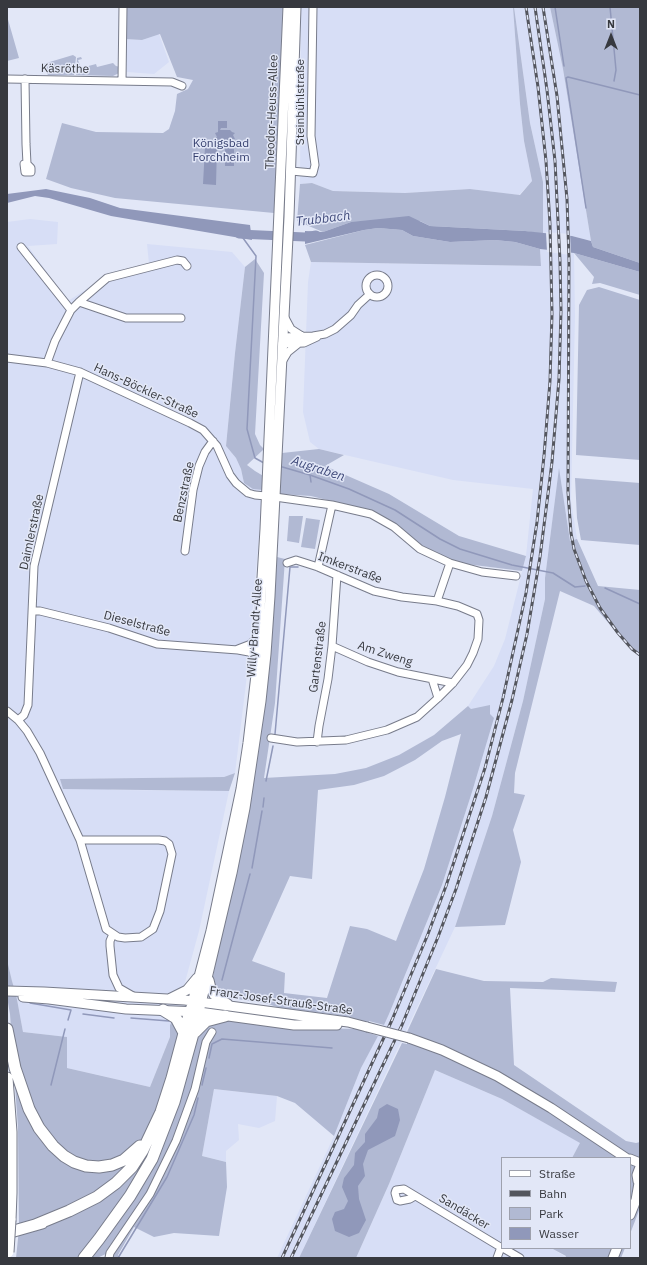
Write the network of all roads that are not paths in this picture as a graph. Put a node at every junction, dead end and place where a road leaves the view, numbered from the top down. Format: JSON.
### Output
{"nodes":[{"id":1,"x":124,"y":7,"type":"edge"},
{"id":2,"x":288,"y":7,"type":"edge"},
{"id":3,"x":296,"y":7,"type":"edge"},
{"id":4,"x":313,"y":7,"type":"edge"},
{"id":5,"x":7,"y":79,"type":"edge"},
{"id":6,"x":26,"y":79,"type":"junction"},
{"id":7,"x":122,"y":81,"type":"junction"},
{"id":8,"x":182,"y":86,"type":"dead end"},
{"id":9,"x":27,"y":164,"type":"dead end"},
{"id":10,"x":286,"y":171,"type":"junction"},
{"id":11,"x":22,"y":247,"type":"dead end"},
{"id":12,"x":281,"y":252,"type":"junction"},
{"id":13,"x":187,"y":266,"type":"dead end"},
{"id":14,"x":370,"y":294,"type":"dead end"},
{"id":15,"x":78,"y":302,"type":"junction"},
{"id":16,"x":71,"y":310,"type":"junction"},
{"id":17,"x":284,"y":315,"type":"junction"},
{"id":18,"x":181,"y":318,"type":"dead end"},
{"id":19,"x":320,"y":335,"type":"junction"},
{"id":20,"x":304,"y":336,"type":"junction"},
{"id":21,"x":278,"y":340,"type":"junction"},
{"id":22,"x":298,"y":344,"type":"junction"},
{"id":23,"x":7,"y":358,"type":"edge"},
{"id":24,"x":46,"y":363,"type":"junction"},
{"id":25,"x":281,"y":364,"type":"junction"},
{"id":26,"x":80,"y":372,"type":"junction"},
{"id":27,"x":213,"y":441,"type":"junction"},
{"id":28,"x":273,"y":451,"type":"junction"},
{"id":29,"x":271,"y":496,"type":"junction"},
{"id":30,"x":332,"y":505,"type":"junction"},
{"id":31,"x":185,"y":551,"type":"dead end"},
{"id":32,"x":287,"y":563,"type":"dead end"},
{"id":33,"x":450,"y":563,"type":"junction"},
{"id":34,"x":318,"y":567,"type":"junction"},
{"id":35,"x":337,"y":575,"type":"junction"},
{"id":36,"x":516,"y":576,"type":"dead end"},
{"id":37,"x":437,"y":601,"type":"junction"},
{"id":38,"x":32,"y":611,"type":"junction"},
{"id":39,"x":258,"y":635,"type":"junction"},
{"id":40,"x":332,"y":646,"type":"junction"},
{"id":41,"x":238,"y":650,"type":"junction"},
{"id":42,"x":257,"y":660,"type":"junction"},
{"id":43,"x":432,"y":679,"type":"junction"},
{"id":44,"x":453,"y":683,"type":"junction"},
{"id":45,"x":438,"y":698,"type":"junction"},
{"id":46,"x":7,"y":711,"type":"edge"},
{"id":47,"x":18,"y":720,"type":"junction"},
{"id":48,"x":271,"y":738,"type":"dead end"},
{"id":49,"x":317,"y":742,"type":"junction"},
{"id":50,"x":80,"y":840,"type":"junction"},
{"id":51,"x":113,"y":934,"type":"junction"},
{"id":52,"x":209,"y":974,"type":"junction"},
{"id":53,"x":199,"y":975,"type":"junction"},
{"id":54,"x":7,"y":991,"type":"edge"},
{"id":55,"x":92,"y":994,"type":"junction"},
{"id":56,"x":7,"y":996,"type":"edge"},
{"id":57,"x":135,"y":996,"type":"junction"},
{"id":58,"x":170,"y":998,"type":"junction"},
{"id":59,"x":80,"y":1003,"type":"junction"},
{"id":60,"x":196,"y":1006,"type":"junction"},
{"id":61,"x":232,"y":1006,"type":"junction"},
{"id":62,"x":163,"y":1010,"type":"junction"},
{"id":63,"x":225,"y":1016,"type":"junction"},
{"id":64,"x":365,"y":1026,"type":"junction"},
{"id":65,"x":7,"y":1029,"type":"edge"},
{"id":66,"x":212,"y":1032,"type":"dead end"},
{"id":67,"x":189,"y":1034,"type":"junction"},
{"id":68,"x":7,"y":1078,"type":"edge"},
{"id":69,"x":154,"y":1126,"type":"junction"},
{"id":70,"x":162,"y":1135,"type":"junction"},
{"id":71,"x":624,"y":1157,"type":"edge"},
{"id":72,"x":631,"y":1165,"type":"edge"},
{"id":73,"x":639,"y":1177,"type":"edge"},
{"id":74,"x":415,"y":1196,"type":"dead end"},
{"id":75,"x":638,"y":1198,"type":"edge"},
{"id":76,"x":631,"y":1213,"type":"edge"},
{"id":77,"x":35,"y":1225,"type":"junction"},
{"id":78,"x":7,"y":1232,"type":"edge"},
{"id":79,"x":501,"y":1247,"type":"edge"},
{"id":80,"x":501,"y":1249,"type":"edge"},
{"id":81,"x":504,"y":1249,"type":"edge"},
{"id":82,"x":8,"y":1255,"type":"edge"},
{"id":83,"x":84,"y":1258,"type":"edge"},
{"id":84,"x":109,"y":1258,"type":"edge"},
{"id":85,"x":496,"y":1258,"type":"edge"},
{"id":86,"x":520,"y":1258,"type":"edge"}],
"edges":[{"from":1,"to":7,"type":"street"},
{"from":2,"to":10,"type":"main road","name":"Theodor-Heuss-Allee"},
{"from":3,"to":10,"type":"main road","name":"Theodor-Heuss-Allee"},
{"from":4,"to":10,"type":"street","name":"Steinbühlstraße"},
{"from":5,"to":6,"type":"street","name":"Käsröthe"},
{"from":6,"to":7,"type":"street","name":"Käsröthe"},
{"from":6,"to":9,"type":"street"},
{"from":7,"to":8,"type":"street","name":"Käsröthe"},
{"from":10,"to":12,"type":"main road","name":"Theodor-Heuss-Allee"},
{"from":10,"to":12,"type":"main road","name":"Theodor-Heuss-Allee"},
{"from":11,"to":16,"type":"street"},
{"from":12,"to":17,"type":"main road","name":"Willy-Brandt-Allee"},
{"from":12,"to":21,"type":"main road","name":"Willy-Brandt-Allee"},
{"from":13,"to":15,"type":"street"},
{"from":14,"to":19,"type":"street"},
{"from":15,"to":16,"type":"street"},
{"from":15,"to":18,"type":"street"},
{"from":16,"to":24,"type":"street"},
{"from":17,"to":20,"type":"street"},
{"from":17,"to":21,"type":"main road","name":"Willy-Brandt-Allee"},
{"from":19,"to":20,"type":"street"},
{"from":19,"to":22,"type":"street"},
{"from":20,"to":21,"type":"street"},
{"from":21,"to":22,"type":"street"},
{"from":21,"to":25,"type":"main road","name":"Willy-Brandt-Allee"},
{"from":21,"to":28,"type":"main road","name":"Willy-Brandt-Allee"},
{"from":22,"to":25,"type":"street"},
{"from":23,"to":24,"type":"street","name":"Hans-Böckler-Straße"},
{"from":24,"to":26,"type":"street","name":"Hans-Böckler-Straße"},
{"from":25,"to":28,"type":"main road","name":"Willy-Brandt-Allee"},
{"from":26,"to":27,"type":"street","name":"Hans-Böckler-Straße"},
{"from":26,"to":38,"type":"street","name":"Daimlerstraße"},
{"from":27,"to":29,"type":"street","name":"Hans-Böckler-Straße"},
{"from":27,"to":31,"type":"street","name":"Benzstraße"},
{"from":28,"to":29,"type":"main road","name":"Willy-Brandt-Allee"},
{"from":29,"to":30,"type":"street","name":"Hans-Böckler-Straße"},
{"from":29,"to":39,"type":"main road","name":"Willy-Brandt-Allee"},
{"from":29,"to":52,"type":"main road","name":"Willy-Brandt-Allee"},
{"from":30,"to":33,"type":"street","name":"Hans-Böckler-Straße"},
{"from":30,"to":34,"type":"street"},
{"from":32,"to":34,"type":"street","name":"Imkerstraße"},
{"from":33,"to":36,"type":"street","name":"Hans-Böckler-Straße"},
{"from":33,"to":37,"type":"street"},
{"from":34,"to":35,"type":"street","name":"Imkerstraße"},
{"from":35,"to":37,"type":"street","name":"Imkerstraße"},
{"from":35,"to":40,"type":"street","name":"Gartenstraße"},
{"from":37,"to":44,"type":"street","name":"Imkerstraße"},
{"from":38,"to":41,"type":"street","name":"Dieselstraße"},
{"from":38,"to":47,"type":"street","name":"Daimlerstraße"},
{"from":39,"to":41,"type":"street"},
{"from":39,"to":42,"type":"main road","name":"Willy-Brandt-Allee"},
{"from":40,"to":43,"type":"street","name":"Am Zweng"},
{"from":40,"to":49,"type":"street","name":"Gartenstraße"},
{"from":41,"to":42,"type":"street","name":"Dieselstraße"},
{"from":42,"to":53,"type":"main road","name":"Willy-Brandt-Allee"},
{"from":43,"to":44,"type":"street","name":"Am Zweng"},
{"from":43,"to":45,"type":"street"},
{"from":44,"to":45,"type":"street"},
{"from":45,"to":49,"type":"street"},
{"from":46,"to":47,"type":"street"},
{"from":47,"to":50,"type":"street"},
{"from":48,"to":49,"type":"street"},
{"from":50,"to":51,"type":"street"},
{"from":50,"to":51,"type":"street"},
{"from":51,"to":57,"type":"street"},
{"from":52,"to":60,"type":"main road","name":"Willy-Brandt-Allee"},
{"from":52,"to":61,"type":"main road"},
{"from":53,"to":58,"type":"main road"},
{"from":53,"to":60,"type":"main road","name":"Willy-Brandt-Allee"},
{"from":54,"to":55,"type":"main road","name":"Franz-Josef-Strauß-Straße"},
{"from":55,"to":57,"type":"main road","name":"Franz-Josef-Strauß-Straße"},
{"from":55,"to":59,"type":"main road"},
{"from":56,"to":59,"type":"main road","name":"Franz-Josef-Strauß-Straße"},
{"from":57,"to":58,"type":"main road","name":"Franz-Josef-Strauß-Straße"},
{"from":58,"to":60,"type":"main road","name":"Franz-Josef-Strauß-Straße"},
{"from":59,"to":62,"type":"main road","name":"Franz-Josef-Strauß-Straße"},
{"from":60,"to":61,"type":"main road","name":"Franz-Josef-Strauß-Straße"},
{"from":60,"to":62,"type":"main road","name":"Franz-Josef-Strauß-Straße"},
{"from":60,"to":63,"type":"main road","name":"Franz-Josef-Strauß-Straße"},
{"from":60,"to":67,"type":"highway"},
{"from":61,"to":64,"type":"main road","name":"Franz-Josef-Strauß-Straße"},
{"from":62,"to":67,"type":"highway"},
{"from":63,"to":64,"type":"main road","name":"Franz-Josef-Strauß-Straße"},
{"from":63,"to":67,"type":"highway"},
{"from":64,"to":71,"type":"main road","bridge":true},
{"from":65,"to":69,"type":"highway"},
{"from":66,"to":84,"type":"street"},
{"from":67,"to":69,"type":"highway"},
{"from":67,"to":70,"type":"highway"},
{"from":68,"to":82,"type":"highway","bridge":true},
{"from":69,"to":77,"type":"highway"},
{"from":70,"to":77,"type":"highway"},
{"from":70,"to":83,"type":"highway"},
{"from":72,"to":73,"type":"main road"},
{"from":73,"to":75,"type":"main road"},
{"from":74,"to":79,"type":"street","name":"Sandäcker"},
{"from":75,"to":76,"type":"main road"},
{"from":77,"to":78,"type":"highway"},
{"from":80,"to":85,"type":"street"},
{"from":81,"to":86,"type":"street","name":"Sandäcker"}]}
